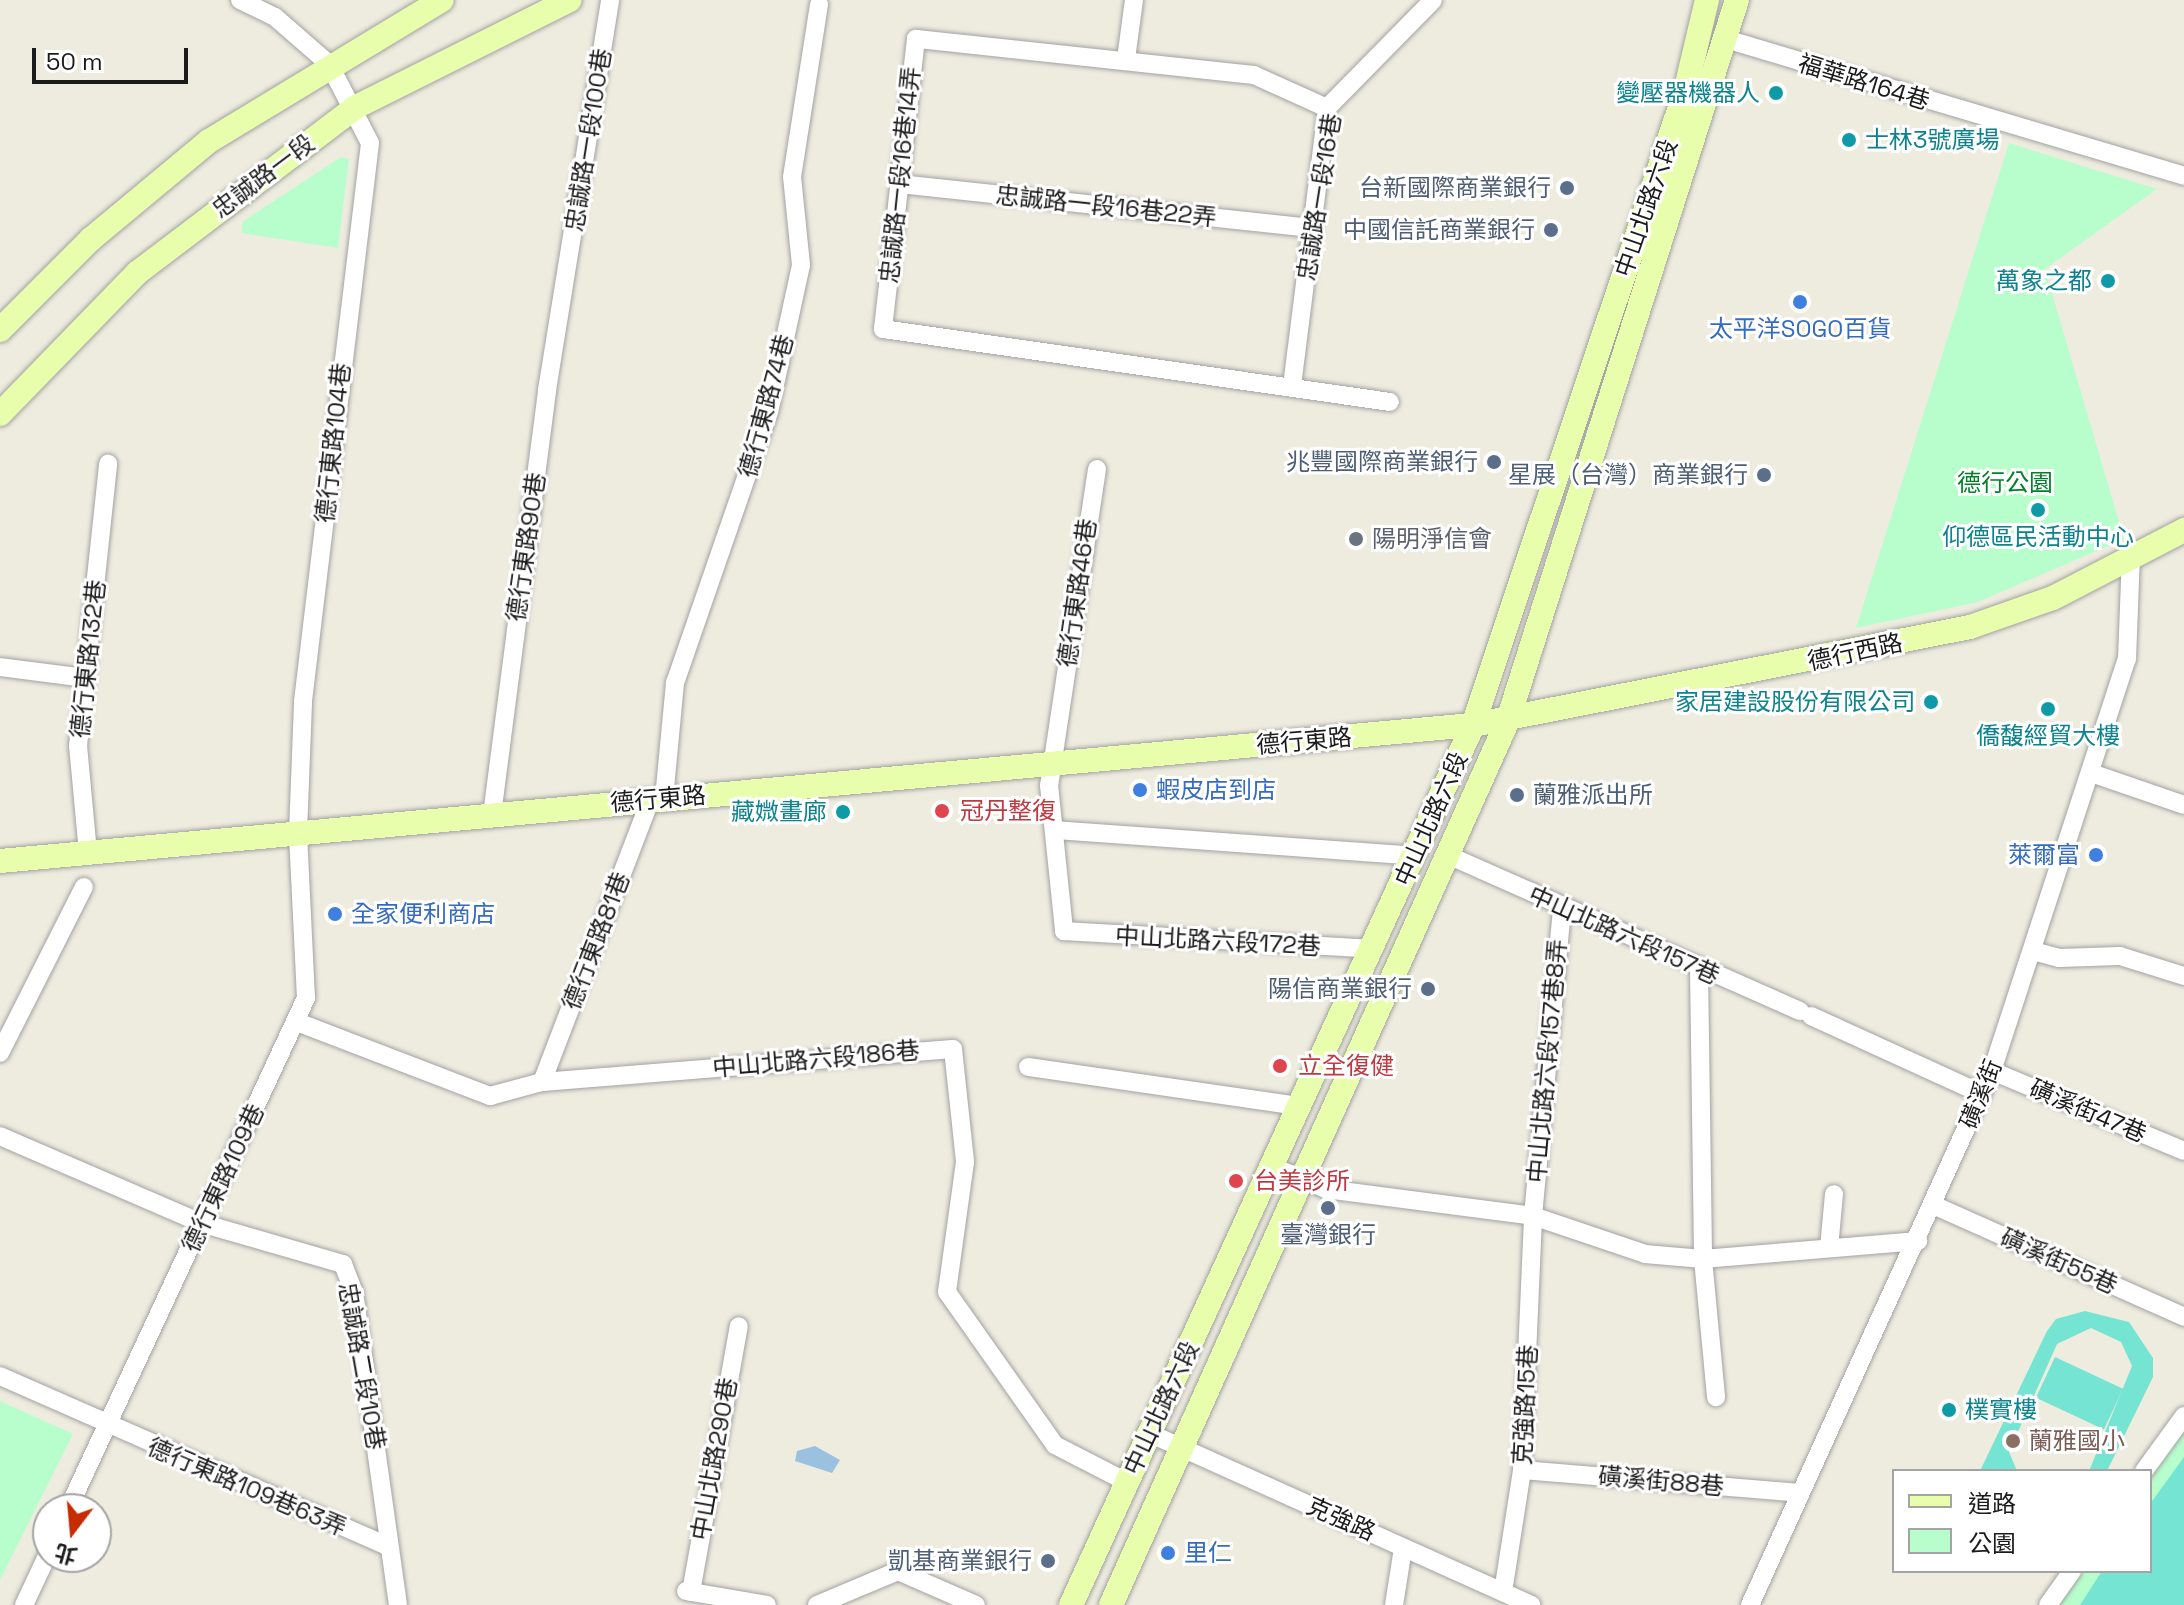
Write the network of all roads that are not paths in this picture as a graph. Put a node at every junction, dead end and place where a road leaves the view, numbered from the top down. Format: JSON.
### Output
{"nodes":[{"id":1,"x":240,"y":0,"type":"edge"},
{"id":2,"x":442,"y":0,"type":"edge"},
{"id":3,"x":570,"y":0,"type":"edge"},
{"id":4,"x":610,"y":0,"type":"edge"},
{"id":5,"x":1134,"y":0,"type":"edge"},
{"id":6,"x":1433,"y":0,"type":"edge"},
{"id":7,"x":1707,"y":0,"type":"edge"},
{"id":8,"x":1737,"y":0,"type":"edge"},
{"id":9,"x":819,"y":4,"type":"dead end"},
{"id":10,"x":1729,"y":40,"type":"junction"},
{"id":11,"x":1126,"y":59,"type":"junction"},
{"id":12,"x":329,"y":64,"type":"junction"},
{"id":13,"x":354,"y":108,"type":"junction"},
{"id":14,"x":1327,"y":108,"type":"junction"},
{"id":15,"x":2184,"y":176,"type":"edge"},
{"id":16,"x":899,"y":184,"type":"junction"},
{"id":17,"x":1312,"y":228,"type":"junction"},
{"id":18,"x":565,"y":280,"type":"joint"},
{"id":19,"x":1,"y":323,"type":"edge"},
{"id":20,"x":1292,"y":386,"type":"junction"},
{"id":21,"x":1390,"y":402,"type":"dead end"},
{"id":22,"x":0,"y":414,"type":"edge"},
{"id":23,"x":108,"y":464,"type":"dead end"},
{"id":24,"x":1097,"y":469,"type":"dead end"},
{"id":25,"x":2184,"y":530,"type":"edge"},
{"id":26,"x":2131,"y":557,"type":"junction"},
{"id":27,"x":0,"y":667,"type":"edge"},
{"id":28,"x":86,"y":678,"type":"junction"},
{"id":29,"x":1508,"y":720,"type":"junction"},
{"id":30,"x":1473,"y":725,"type":"junction"},
{"id":31,"x":1051,"y":764,"type":"junction"},
{"id":32,"x":2091,"y":773,"type":"junction"},
{"id":33,"x":657,"y":800,"type":"junction"},
{"id":34,"x":2184,"y":805,"type":"edge"},
{"id":35,"x":492,"y":815,"type":"junction"},
{"id":36,"x":1055,"y":830,"type":"junction"},
{"id":37,"x":298,"y":833,"type":"junction"},
{"id":38,"x":88,"y":853,"type":"junction"},
{"id":39,"x":1416,"y":856,"type":"junction"},
{"id":40,"x":1450,"y":856,"type":"junction"},
{"id":41,"x":0,"y":861,"type":"edge"},
{"id":42,"x":84,"y":887,"type":"dead end"},
{"id":43,"x":1562,"y":907,"type":"junction"},
{"id":44,"x":1064,"y":931,"type":"joint"},
{"id":45,"x":1373,"y":949,"type":"junction"},
{"id":46,"x":2033,"y":951,"type":"junction"},
{"id":47,"x":1699,"y":968,"type":"junction"},
{"id":48,"x":2184,"y":976,"type":"edge"},
{"id":49,"x":297,"y":1022,"type":"junction"},
{"id":50,"x":0,"y":1053,"type":"edge"},
{"id":51,"x":1028,"y":1067,"type":"dead end"},
{"id":52,"x":1992,"y":1071,"type":"junction"},
{"id":53,"x":542,"y":1082,"type":"junction"},
{"id":54,"x":1982,"y":1094,"type":"junction"},
{"id":55,"x":1298,"y":1106,"type":"junction"},
{"id":56,"x":0,"y":1136,"type":"edge"},
{"id":57,"x":2184,"y":1151,"type":"edge"},
{"id":58,"x":1271,"y":1166,"type":"junction"},
{"id":59,"x":1297,"y":1178,"type":"junction"},
{"id":60,"x":1834,"y":1194,"type":"dead end"},
{"id":61,"x":1933,"y":1205,"type":"junction"},
{"id":62,"x":1533,"y":1216,"type":"junction"},
{"id":63,"x":201,"y":1223,"type":"junction"},
{"id":64,"x":1918,"y":1241,"type":"junction"},
{"id":65,"x":1829,"y":1248,"type":"junction"},
{"id":66,"x":1703,"y":1259,"type":"junction"},
{"id":67,"x":2184,"y":1317,"type":"edge"},
{"id":68,"x":739,"y":1326,"type":"dead end"},
{"id":69,"x":0,"y":1376,"type":"edge"},
{"id":70,"x":1716,"y":1397,"type":"dead end"},
{"id":71,"x":2184,"y":1416,"type":"edge"},
{"id":72,"x":106,"y":1427,"type":"junction"},
{"id":73,"x":1151,"y":1434,"type":"junction"},
{"id":74,"x":1181,"y":1447,"type":"junction"},
{"id":75,"x":2145,"y":1469,"type":"edge"},
{"id":76,"x":1522,"y":1470,"type":"junction"},
{"id":77,"x":1127,"y":1482,"type":"junction"},
{"id":78,"x":75,"y":1493,"type":"edge"},
{"id":79,"x":1800,"y":1493,"type":"junction"},
{"id":80,"x":388,"y":1546,"type":"junction"},
{"id":81,"x":1403,"y":1548,"type":"junction"},
{"id":82,"x":39,"y":1573,"type":"edge"},
{"id":83,"x":2071,"y":1573,"type":"edge"},
{"id":84,"x":1503,"y":1592,"type":"junction"},
{"id":85,"x":24,"y":1605,"type":"edge"},
{"id":86,"x":398,"y":1605,"type":"edge"},
{"id":87,"x":767,"y":1605,"type":"edge"},
{"id":88,"x":817,"y":1605,"type":"edge"},
{"id":89,"x":976,"y":1605,"type":"edge"},
{"id":90,"x":1071,"y":1605,"type":"edge"},
{"id":91,"x":1111,"y":1605,"type":"edge"},
{"id":92,"x":1394,"y":1605,"type":"edge"},
{"id":93,"x":1531,"y":1605,"type":"edge"},
{"id":94,"x":1750,"y":1605,"type":"edge"},
{"id":95,"x":2048,"y":1605,"type":"edge"}],
"edges":[{"from":1,"to":12,"type":"street","name":"德行東路104巷"},
{"from":2,"to":12,"type":"street"},
{"from":3,"to":13,"type":"street","name":"忠誠路一段"},
{"from":4,"to":18,"type":"street","name":"忠誠路一段100巷"},
{"from":5,"to":11,"type":"street"},
{"from":6,"to":14,"type":"street","name":"忠誠路一段16巷"},
{"from":7,"to":30,"type":"street","name":"中山北路六段"},
{"from":8,"to":10,"type":"street","name":"中山北路六段"},
{"from":9,"to":33,"type":"street","name":"德行東路74巷"},
{"from":10,"to":15,"type":"street","name":"福華路164巷"},
{"from":10,"to":29,"type":"street","name":"中山北路六段"},
{"from":11,"to":14,"type":"street","name":"忠誠路一段16巷14弄"},
{"from":11,"to":16,"type":"street","name":"忠誠路一段16巷14弄"},
{"from":12,"to":13,"type":"street","name":"德行東路104巷"},
{"from":12,"to":19,"type":"street"},
{"from":13,"to":22,"type":"street","name":"忠誠路一段"},
{"from":13,"to":37,"type":"street","name":"德行東路104巷"},
{"from":14,"to":17,"type":"street","name":"忠誠路一段16巷"},
{"from":16,"to":17,"type":"street","name":"忠誠路一段16巷22弄"},
{"from":16,"to":20,"type":"street","name":"忠誠路一段16巷14弄"},
{"from":17,"to":20,"type":"street","name":"忠誠路一段16巷"},
{"from":18,"to":35,"type":"street","name":"德行東路90巷"},
{"from":20,"to":21,"type":"street"},
{"from":23,"to":28,"type":"street","name":"德行東路132巷"},
{"from":24,"to":31,"type":"street","name":"德行東路46巷"},
{"from":25,"to":26,"type":"street","name":"德行西路"},
{"from":26,"to":29,"type":"street","name":"德行西路"},
{"from":26,"to":32,"type":"street","name":"磺溪街"},
{"from":27,"to":28,"type":"street"},
{"from":28,"to":38,"type":"street","name":"德行東路132巷"},
{"from":29,"to":30,"type":"street","name":"德行東路"},
{"from":29,"to":40,"type":"street","name":"中山北路六段"},
{"from":30,"to":31,"type":"street","name":"德行東路"},
{"from":30,"to":39,"type":"street","name":"中山北路六段"},
{"from":31,"to":33,"type":"street","name":"德行東路"},
{"from":31,"to":36,"type":"street","name":"德行東路46巷"},
{"from":32,"to":34,"type":"street"},
{"from":32,"to":46,"type":"street","name":"磺溪街"},
{"from":33,"to":35,"type":"street","name":"德行東路"},
{"from":33,"to":53,"type":"street","name":"德行東路81巷"},
{"from":35,"to":37,"type":"street","name":"德行東路"},
{"from":36,"to":39,"type":"street"},
{"from":36,"to":44,"type":"street","name":"德行東路46巷"},
{"from":37,"to":38,"type":"street","name":"德行東路"},
{"from":37,"to":49,"type":"street","name":"德行東路109巷"},
{"from":38,"to":41,"type":"street","name":"德行東路"},
{"from":39,"to":45,"type":"street","name":"中山北路六段"},
{"from":40,"to":43,"type":"street","name":"中山北路六段157巷"},
{"from":40,"to":59,"type":"street","name":"中山北路六段"},
{"from":42,"to":50,"type":"street"},
{"from":43,"to":47,"type":"street","name":"中山北路六段157巷"},
{"from":43,"to":62,"type":"street","name":"中山北路六段157巷8弄"},
{"from":44,"to":45,"type":"street","name":"中山北路六段172巷"},
{"from":45,"to":55,"type":"street","name":"中山北路六段"},
{"from":46,"to":48,"type":"street"},
{"from":46,"to":52,"type":"street","name":"磺溪街"},
{"from":47,"to":54,"type":"street","name":"中山北路六段157巷"},
{"from":47,"to":66,"type":"street"},
{"from":49,"to":53,"type":"street","name":"中山北路六段186巷"},
{"from":49,"to":63,"type":"street","name":"德行東路109巷"},
{"from":51,"to":55,"type":"street"},
{"from":52,"to":54,"type":"street","name":"磺溪街"},
{"from":52,"to":57,"type":"street","name":"磺溪街47巷"},
{"from":53,"to":77,"type":"street","name":"中山北路六段186巷"},
{"from":54,"to":61,"type":"street","name":"磺溪街"},
{"from":55,"to":58,"type":"street","name":"中山北路六段"},
{"from":56,"to":63,"type":"street","name":"忠誠路二段10巷"},
{"from":58,"to":59,"type":"street"},
{"from":58,"to":73,"type":"street","name":"中山北路六段"},
{"from":59,"to":62,"type":"street"},
{"from":59,"to":74,"type":"street","name":"中山北路六段"},
{"from":60,"to":65,"type":"street"},
{"from":61,"to":64,"type":"street","name":"磺溪街"},
{"from":61,"to":67,"type":"street","name":"磺溪街55巷"},
{"from":62,"to":66,"type":"street"},
{"from":62,"to":76,"type":"street","name":"克強路15巷"},
{"from":63,"to":72,"type":"street","name":"德行東路109巷"},
{"from":63,"to":80,"type":"street","name":"忠誠路二段10巷"},
{"from":64,"to":65,"type":"street"},
{"from":64,"to":79,"type":"street","name":"磺溪街"},
{"from":65,"to":66,"type":"street"},
{"from":66,"to":70,"type":"street"},
{"from":68,"to":87,"type":"street","name":"中山北路290巷"},
{"from":69,"to":72,"type":"street","name":"德行東路109巷63弄"},
{"from":71,"to":75,"type":"street"},
{"from":72,"to":78,"type":"street","name":"德行東路109巷"},
{"from":72,"to":80,"type":"street","name":"德行東路109巷63弄"},
{"from":73,"to":74,"type":"street","name":"克強路"},
{"from":73,"to":77,"type":"street","name":"中山北路六段"},
{"from":74,"to":81,"type":"street","name":"克強路"},
{"from":74,"to":91,"type":"street","name":"中山北路六段"},
{"from":76,"to":79,"type":"street","name":"磺溪街88巷"},
{"from":76,"to":84,"type":"street","name":"克強路15巷"},
{"from":77,"to":90,"type":"street","name":"中山北路六段"},
{"from":79,"to":94,"type":"street","name":"磺溪街"},
{"from":80,"to":86,"type":"street"},
{"from":81,"to":84,"type":"street","name":"克強路"},
{"from":81,"to":92,"type":"street"},
{"from":82,"to":85,"type":"street"},
{"from":83,"to":95,"type":"street"},
{"from":84,"to":93,"type":"street","name":"克強路"},
{"from":88,"to":89,"type":"street"}]}
